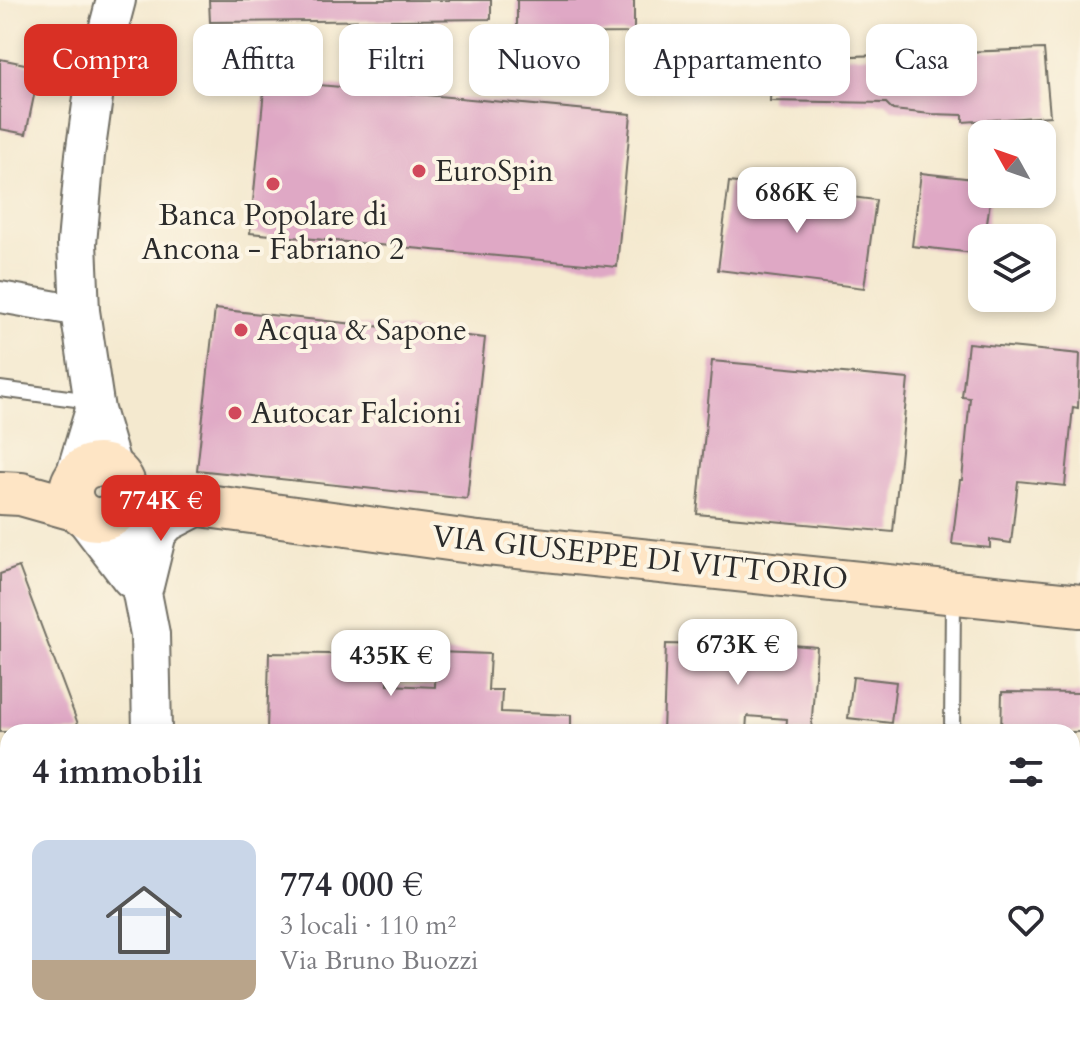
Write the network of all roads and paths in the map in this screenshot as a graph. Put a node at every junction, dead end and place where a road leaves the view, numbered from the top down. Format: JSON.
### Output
{"nodes":[{"id":1,"x":116,"y":0,"type":"edge"},
{"id":2,"x":0,"y":297,"type":"edge"},
{"id":3,"x":80,"y":311,"type":"junction"},
{"id":4,"x":0,"y":389,"type":"edge"},
{"id":5,"x":94,"y":406,"type":"junction"},
{"id":6,"x":10,"y":493,"type":"edge"},
{"id":7,"x":98,"y":493,"type":"junction"},
{"id":8,"x":200,"y":505,"type":"junction"},
{"id":9,"x":953,"y":591,"type":"junction"},
{"id":10,"x":142,"y":593,"type":"junction"},
{"id":11,"x":1080,"y":606,"type":"edge"},
{"id":12,"x":152,"y":724,"type":"edge"},
{"id":13,"x":952,"y":724,"type":"edge"}],
"edges":[{"from":1,"to":3,"type":"street"},
{"from":2,"to":3,"type":"street"},
{"from":3,"to":5,"type":"street"},
{"from":4,"to":5,"type":"lane"},
{"from":5,"to":7,"type":"street"},
{"from":6,"to":7,"type":"main road"},
{"from":7,"to":8,"type":"main road","name":"VIA GIUSEPPE DI VITTORIO"},
{"from":7,"to":10,"type":"street"},
{"from":8,"to":9,"type":"main road","name":"VIA GIUSEPPE DI VITTORIO"},
{"from":8,"to":10,"type":"street"},
{"from":9,"to":11,"type":"main road","name":"VIA GIUSEPPE DI VITTORIO"},
{"from":9,"to":13,"type":"lane"},
{"from":10,"to":12,"type":"street"}]}
